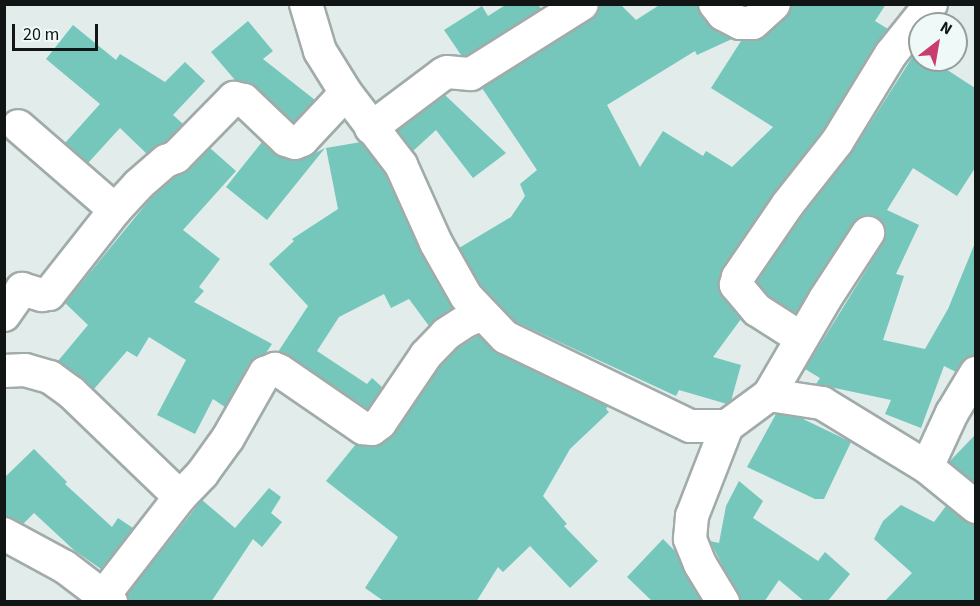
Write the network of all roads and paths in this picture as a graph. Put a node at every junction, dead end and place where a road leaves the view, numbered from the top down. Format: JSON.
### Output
{"nodes":[{"id":1,"x":306,"y":4,"type":"edge"},
{"id":2,"x":582,"y":4,"type":"edge"},
{"id":3,"x":715,"y":4,"type":"edge"},
{"id":4,"x":774,"y":4,"type":"edge"},
{"id":5,"x":931,"y":4,"type":"edge"},
{"id":6,"x":346,"y":93,"type":"junction"},
{"id":7,"x":18,"y":126,"type":"dead end"},
{"id":8,"x":371,"y":128,"type":"junction"},
{"id":9,"x":115,"y":210,"type":"junction"},
{"id":10,"x":868,"y":233,"type":"dead end"},
{"id":11,"x":483,"y":314,"type":"junction"},
{"id":12,"x":4,"y":315,"type":"edge"},
{"id":13,"x":801,"y":338,"type":"junction"},
{"id":14,"x":4,"y":371,"type":"edge"},
{"id":15,"x":975,"y":373,"type":"edge"},
{"id":16,"x":769,"y":395,"type":"junction"},
{"id":17,"x":727,"y":426,"type":"junction"},
{"id":18,"x":927,"y":467,"type":"junction"},
{"id":19,"x":180,"y":497,"type":"junction"},
{"id":20,"x":975,"y":507,"type":"edge"},
{"id":21,"x":4,"y":534,"type":"edge"},
{"id":22,"x":108,"y":598,"type":"edge"},
{"id":23,"x":723,"y":602,"type":"edge"}],
"edges":[{"from":1,"to":6,"type":"street"},
{"from":2,"to":8,"type":"street"},
{"from":3,"to":4,"type":"street"},
{"from":5,"to":13,"type":"street"},
{"from":6,"to":8,"type":"street"},
{"from":6,"to":9,"type":"street"},
{"from":7,"to":9,"type":"street"},
{"from":8,"to":11,"type":"street"},
{"from":9,"to":12,"type":"street"},
{"from":10,"to":13,"type":"street"},
{"from":11,"to":17,"type":"street"},
{"from":11,"to":19,"type":"street"},
{"from":13,"to":16,"type":"street"},
{"from":14,"to":19,"type":"street"},
{"from":15,"to":18,"type":"street"},
{"from":16,"to":17,"type":"street"},
{"from":16,"to":18,"type":"street"},
{"from":17,"to":23,"type":"street"},
{"from":18,"to":20,"type":"street"},
{"from":19,"to":22,"type":"street"},
{"from":21,"to":22,"type":"street"}]}
